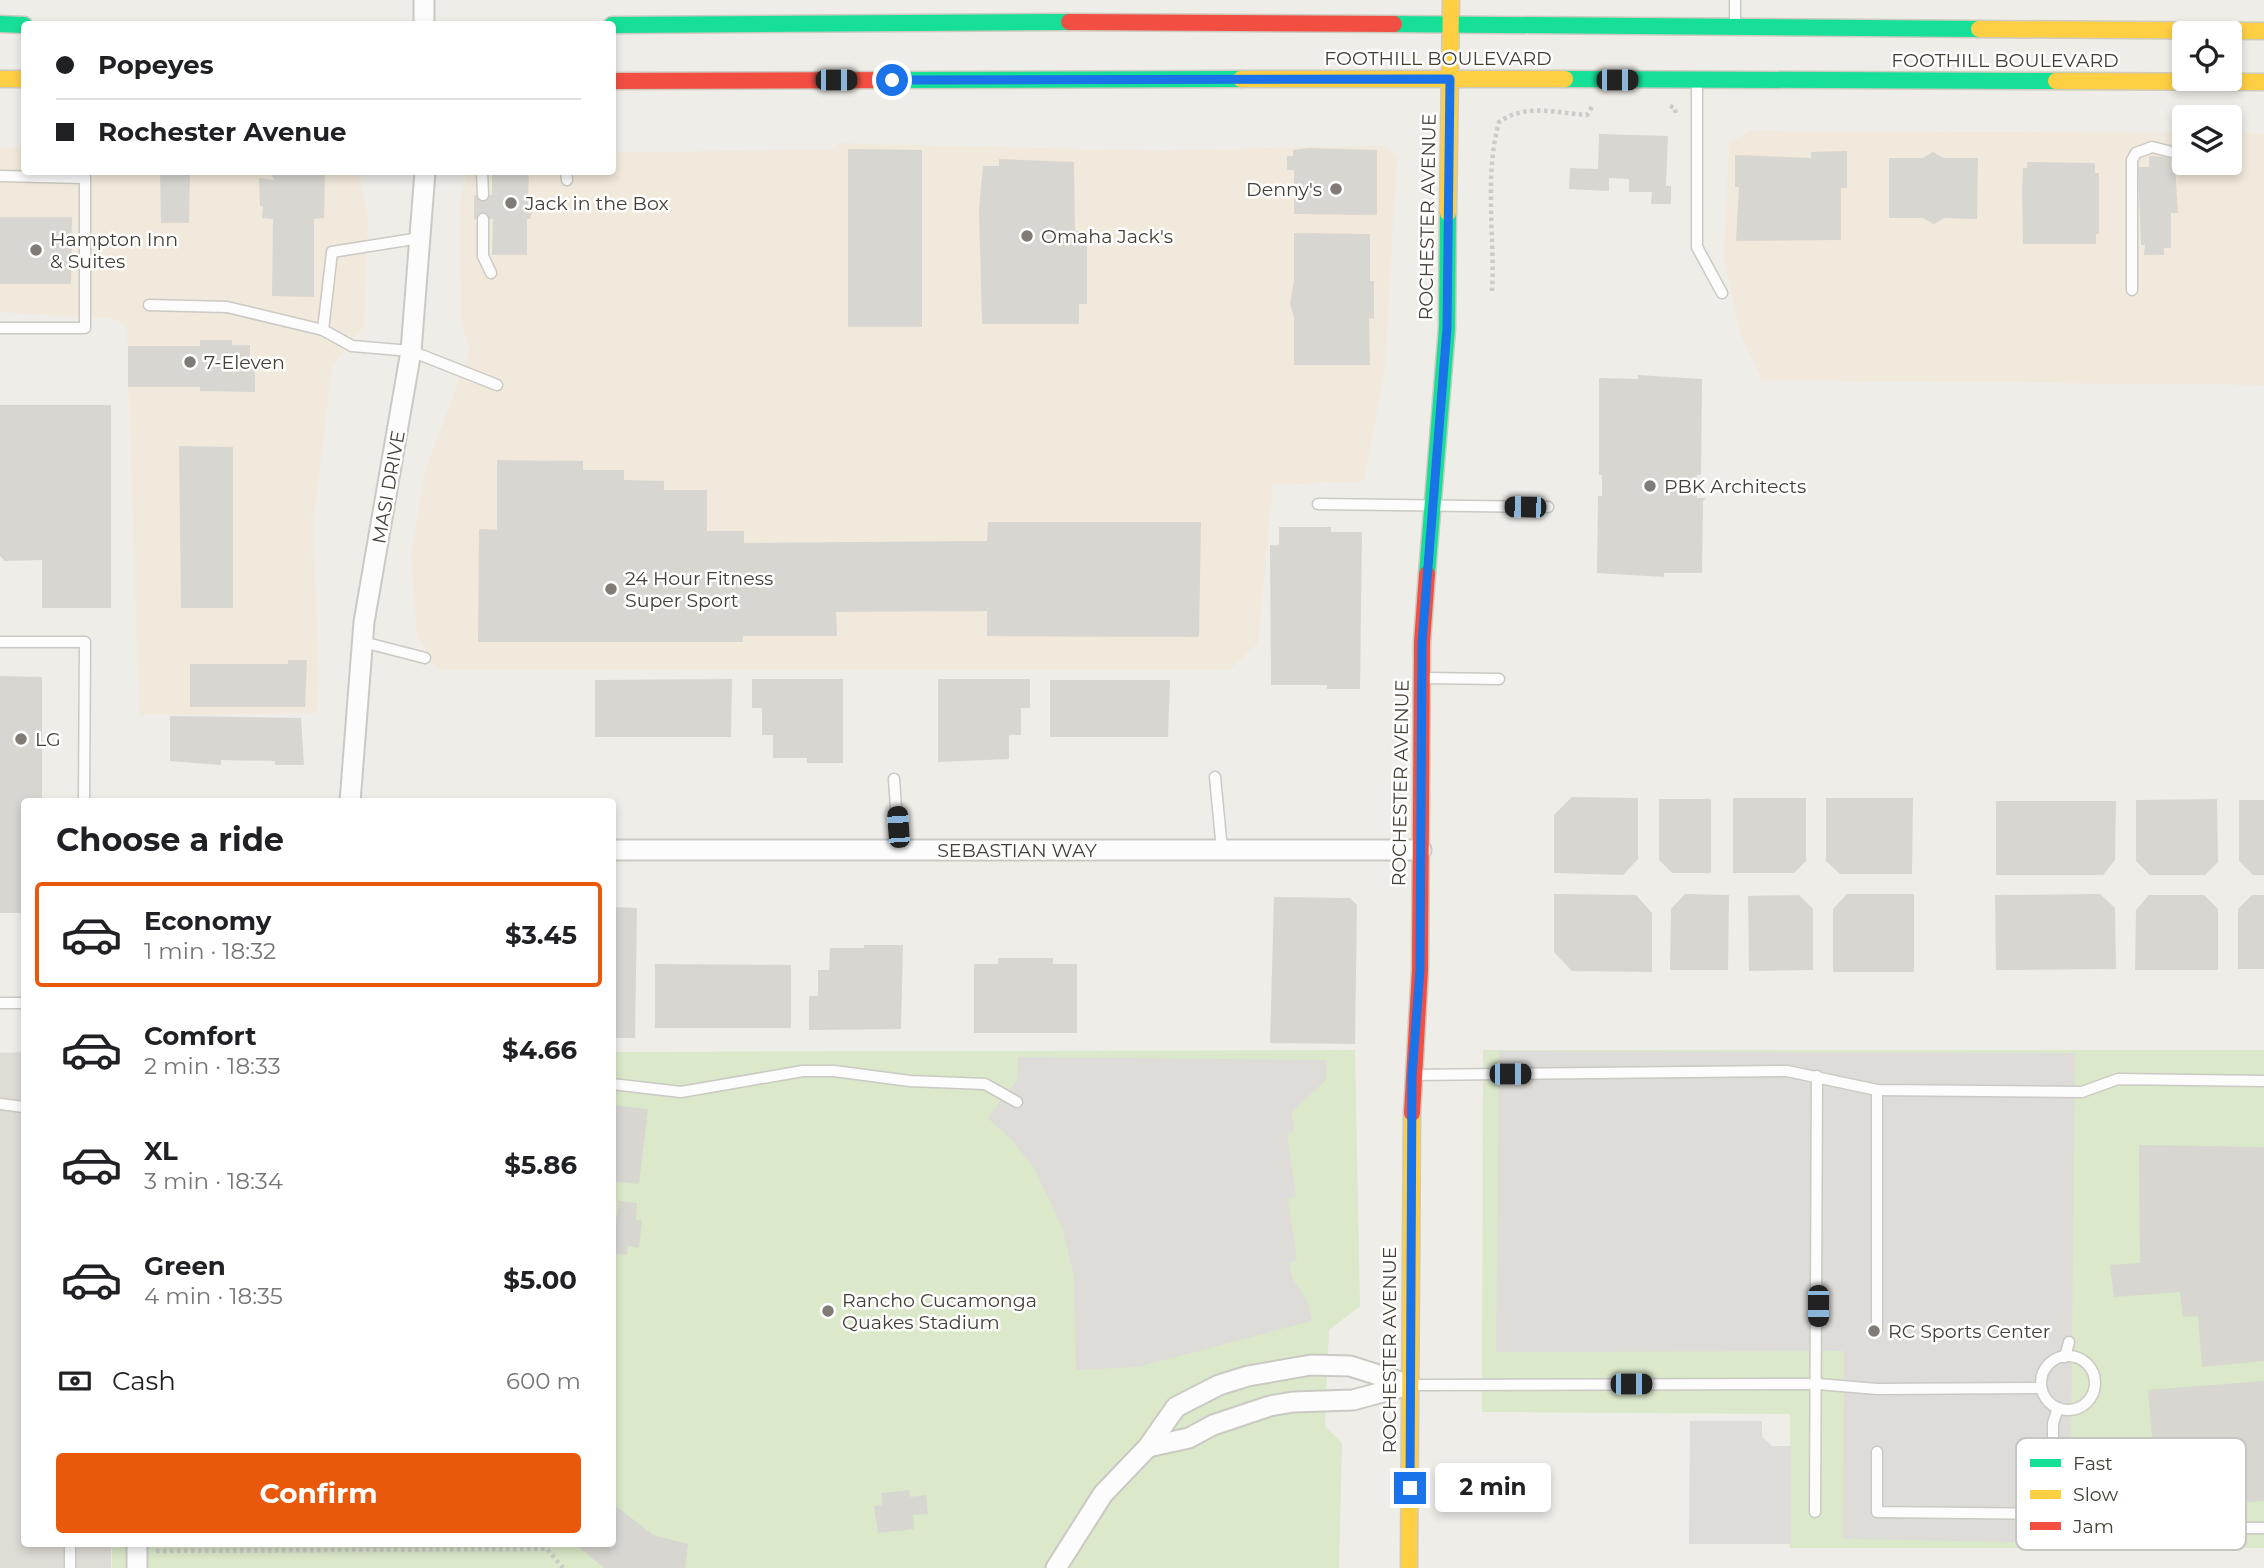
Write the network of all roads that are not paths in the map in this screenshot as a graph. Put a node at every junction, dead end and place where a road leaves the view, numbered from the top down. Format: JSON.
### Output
{"nodes":[{"id":1,"x":424,"y":0,"type":"edge"},
{"id":2,"x":1451,"y":0,"type":"edge"},
{"id":3,"x":1735,"y":0,"type":"edge"},
{"id":4,"x":424,"y":21,"type":"edge"},
{"id":5,"x":0,"y":24,"type":"edge"},
{"id":6,"x":21,"y":24,"type":"edge"},
{"id":7,"x":1451,"y":24,"type":"junction"},
{"id":8,"x":616,"y":25,"type":"edge"},
{"id":9,"x":1735,"y":26,"type":"junction"},
{"id":10,"x":2264,"y":31,"type":"edge"},
{"id":11,"x":0,"y":79,"type":"edge"},
{"id":12,"x":21,"y":79,"type":"edge"},
{"id":13,"x":1450,"y":79,"type":"junction"},
{"id":14,"x":1697,"y":80,"type":"junction"},
{"id":15,"x":616,"y":81,"type":"edge"},
{"id":16,"x":2264,"y":82,"type":"edge"},
{"id":17,"x":2172,"y":152,"type":"edge"},
{"id":18,"x":425,"y":175,"type":"edge"},
{"id":19,"x":482,"y":175,"type":"edge"},
{"id":20,"x":0,"y":176,"type":"edge"},
{"id":21,"x":483,"y":195,"type":"dead end"},
{"id":22,"x":483,"y":219,"type":"dead end"},
{"id":23,"x":421,"y":238,"type":"junction"},
{"id":24,"x":491,"y":273,"type":"dead end"},
{"id":25,"x":2132,"y":290,"type":"dead end"},
{"id":26,"x":1722,"y":293,"type":"dead end"},
{"id":27,"x":149,"y":305,"type":"dead end"},
{"id":28,"x":0,"y":328,"type":"edge"},
{"id":29,"x":323,"y":330,"type":"junction"},
{"id":30,"x":411,"y":351,"type":"junction"},
{"id":31,"x":497,"y":385,"type":"dead end"},
{"id":32,"x":1318,"y":504,"type":"dead end"},
{"id":33,"x":1432,"y":505,"type":"junction"},
{"id":34,"x":1548,"y":508,"type":"dead end"},
{"id":35,"x":0,"y":642,"type":"edge"},
{"id":36,"x":363,"y":642,"type":"junction"},
{"id":37,"x":425,"y":657,"type":"dead end"},
{"id":38,"x":1422,"y":678,"type":"junction"},
{"id":39,"x":1499,"y":679,"type":"dead end"},
{"id":40,"x":1215,"y":777,"type":"dead end"},
{"id":41,"x":894,"y":779,"type":"dead end"},
{"id":42,"x":84,"y":798,"type":"edge"},
{"id":43,"x":350,"y":798,"type":"edge"},
{"id":44,"x":616,"y":850,"type":"edge"},
{"id":45,"x":900,"y":850,"type":"junction"},
{"id":46,"x":1222,"y":850,"type":"junction"},
{"id":47,"x":1421,"y":850,"type":"junction"},
{"id":48,"x":0,"y":1003,"type":"edge"},
{"id":49,"x":21,"y":1003,"type":"edge"},
{"id":50,"x":1412,"y":1075,"type":"junction"},
{"id":51,"x":1817,"y":1076,"type":"junction"},
{"id":52,"x":2264,"y":1081,"type":"edge"},
{"id":53,"x":616,"y":1084,"type":"edge"},
{"id":54,"x":1877,"y":1090,"type":"junction"},
{"id":55,"x":1017,"y":1102,"type":"dead end"},
{"id":56,"x":0,"y":1104,"type":"edge"},
{"id":57,"x":21,"y":1107,"type":"edge"},
{"id":58,"x":1877,"y":1330,"type":"dead end"},
{"id":59,"x":2069,"y":1342,"type":"dead end"},
{"id":60,"x":2065,"y":1357,"type":"junction"},
{"id":61,"x":1818,"y":1384,"type":"junction"},
{"id":62,"x":1410,"y":1385,"type":"junction"},
{"id":63,"x":2041,"y":1388,"type":"junction"},
{"id":64,"x":2058,"y":1408,"type":"junction"},
{"id":65,"x":2053,"y":1438,"type":"edge"},
{"id":66,"x":1149,"y":1447,"type":"junction"},
{"id":67,"x":1877,"y":1452,"type":"dead end"},
{"id":68,"x":1815,"y":1512,"type":"dead end"},
{"id":69,"x":2016,"y":1514,"type":"edge"},
{"id":70,"x":2246,"y":1528,"type":"edge"},
{"id":71,"x":2264,"y":1528,"type":"edge"},
{"id":72,"x":70,"y":1547,"type":"edge"},
{"id":73,"x":70,"y":1568,"type":"edge"},
{"id":74,"x":1056,"y":1568,"type":"edge"},
{"id":75,"x":1409,"y":1568,"type":"edge"}],
"edges":[{"from":1,"to":4,"type":"street"},
{"from":2,"to":7,"type":"main road","name":"ROCHESTER AVENUE"},
{"from":3,"to":9,"type":"lane"},
{"from":5,"to":6,"type":"main road"},
{"from":7,"to":8,"type":"main road","name":"FOOTHILL BOULEVARD"},
{"from":7,"to":9,"type":"main road","name":"FOOTHILL BOULEVARD"},
{"from":7,"to":13,"type":"main road","name":"ROCHESTER AVENUE"},
{"from":9,"to":10,"type":"main road","name":"FOOTHILL BOULEVARD"},
{"from":11,"to":12,"type":"main road"},
{"from":13,"to":14,"type":"main road","name":"FOOTHILL BOULEVARD"},
{"from":13,"to":15,"type":"main road","name":"FOOTHILL BOULEVARD"},
{"from":13,"to":33,"type":"main road","name":"ROCHESTER AVENUE"},
{"from":14,"to":16,"type":"main road","name":"FOOTHILL BOULEVARD"},
{"from":14,"to":26,"type":"lane"},
{"from":17,"to":25,"type":"lane"},
{"from":18,"to":23,"type":"street","name":"MASI DRIVE"},
{"from":19,"to":21,"type":"lane"},
{"from":20,"to":28,"type":"lane"},
{"from":22,"to":24,"type":"lane"},
{"from":23,"to":29,"type":"lane"},
{"from":23,"to":30,"type":"street","name":"MASI DRIVE"},
{"from":27,"to":29,"type":"lane"},
{"from":29,"to":30,"type":"lane"},
{"from":30,"to":31,"type":"lane"},
{"from":30,"to":36,"type":"street","name":"MASI DRIVE"},
{"from":32,"to":33,"type":"lane"},
{"from":33,"to":34,"type":"lane"},
{"from":33,"to":38,"type":"main road","name":"ROCHESTER AVENUE"},
{"from":35,"to":42,"type":"lane"},
{"from":36,"to":37,"type":"lane"},
{"from":36,"to":43,"type":"street","name":"MASI DRIVE"},
{"from":38,"to":39,"type":"lane"},
{"from":38,"to":47,"type":"main road","name":"ROCHESTER AVENUE"},
{"from":40,"to":46,"type":"lane"},
{"from":41,"to":45,"type":"lane"},
{"from":44,"to":45,"type":"street","name":"SEBASTIAN WAY"},
{"from":45,"to":46,"type":"street","name":"SEBASTIAN WAY"},
{"from":46,"to":47,"type":"street","name":"SEBASTIAN WAY"},
{"from":47,"to":50,"type":"main road","name":"ROCHESTER AVENUE"},
{"from":48,"to":49,"type":"lane"},
{"from":50,"to":51,"type":"lane"},
{"from":50,"to":62,"type":"main road","name":"ROCHESTER AVENUE"},
{"from":51,"to":54,"type":"lane"},
{"from":51,"to":61,"type":"lane"},
{"from":52,"to":54,"type":"lane"},
{"from":53,"to":55,"type":"lane"},
{"from":54,"to":58,"type":"lane"},
{"from":56,"to":57,"type":"lane"},
{"from":59,"to":60,"type":"lane"},
{"from":60,"to":63,"type":"lane"},
{"from":60,"to":64,"type":"lane"},
{"from":61,"to":62,"type":"lane"},
{"from":61,"to":63,"type":"lane"},
{"from":61,"to":68,"type":"lane"},
{"from":62,"to":66,"type":"street"},
{"from":62,"to":66,"type":"street"},
{"from":62,"to":75,"type":"main road","name":"ROCHESTER AVENUE"},
{"from":63,"to":64,"type":"lane"},
{"from":64,"to":65,"type":"lane"},
{"from":66,"to":74,"type":"street"},
{"from":67,"to":69,"type":"lane"},
{"from":70,"to":71,"type":"lane"},
{"from":72,"to":73,"type":"lane"}]}
